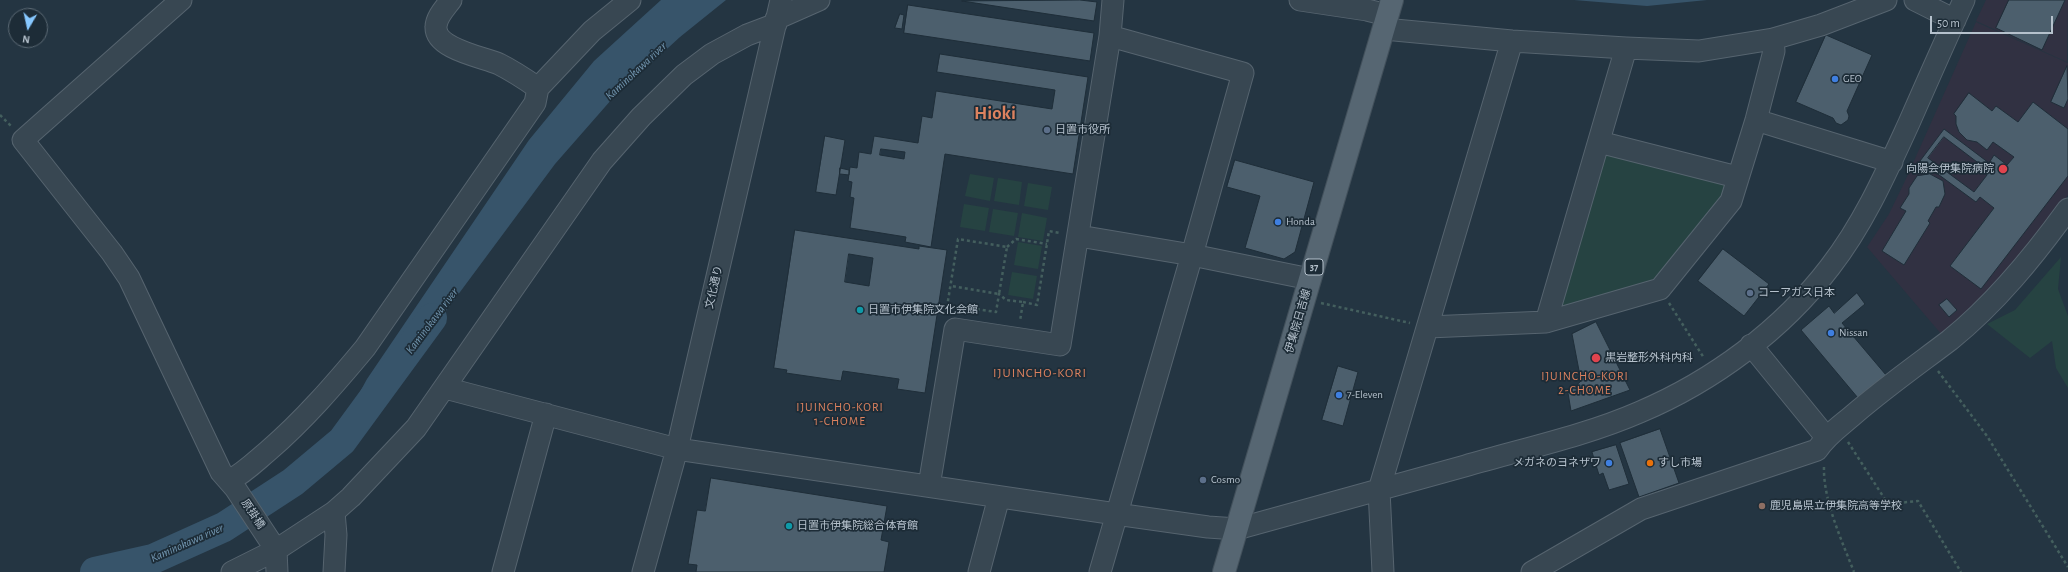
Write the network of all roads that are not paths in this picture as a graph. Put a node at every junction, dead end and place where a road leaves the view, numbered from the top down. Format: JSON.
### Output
{"nodes":[{"id":1,"x":181,"y":0,"type":"edge"},
{"id":2,"x":451,"y":0,"type":"edge"},
{"id":3,"x":630,"y":0,"type":"edge"},
{"id":4,"x":819,"y":0,"type":"edge"},
{"id":5,"x":1114,"y":0,"type":"edge"},
{"id":6,"x":1300,"y":0,"type":"edge"},
{"id":7,"x":1886,"y":0,"type":"edge"},
{"id":8,"x":1915,"y":0,"type":"edge"},
{"id":9,"x":1964,"y":0,"type":"edge"},
{"id":10,"x":778,"y":12,"type":"edge"},
{"id":11,"x":1388,"y":12,"type":"edge"},
{"id":12,"x":1955,"y":20,"type":"junction"},
{"id":13,"x":1110,"y":36,"type":"junction"},
{"id":14,"x":1772,"y":39,"type":"junction"},
{"id":15,"x":1512,"y":41,"type":"junction"},
{"id":16,"x":1626,"y":48,"type":"junction"},
{"id":17,"x":538,"y":88,"type":"junction"},
{"id":18,"x":1756,"y":120,"type":"junction"},
{"id":19,"x":1599,"y":142,"type":"junction"},
{"id":20,"x":1892,"y":162,"type":"junction"},
{"id":21,"x":1737,"y":177,"type":"junction"},
{"id":22,"x":2068,"y":209,"type":"edge"},
{"id":23,"x":1079,"y":236,"type":"junction"},
{"id":24,"x":1192,"y":255,"type":"junction"},
{"id":25,"x":1307,"y":290,"type":"junction"},
{"id":26,"x":1546,"y":322,"type":"junction"},
{"id":27,"x":1428,"y":327,"type":"junction"},
{"id":28,"x":1751,"y":346,"type":"junction"},
{"id":29,"x":445,"y":388,"type":"junction"},
{"id":30,"x":546,"y":414,"type":"junction"},
{"id":31,"x":1829,"y":435,"type":"junction"},
{"id":32,"x":676,"y":449,"type":"junction"},
{"id":33,"x":232,"y":484,"type":"junction"},
{"id":34,"x":929,"y":486,"type":"junction"},
{"id":35,"x":1379,"y":490,"type":"junction"},
{"id":36,"x":999,"y":497,"type":"junction"},
{"id":37,"x":334,"y":512,"type":"junction"},
{"id":38,"x":1116,"y":514,"type":"junction"},
{"id":39,"x":1237,"y":529,"type":"junction"},
{"id":40,"x":273,"y":545,"type":"junction"},
{"id":41,"x":232,"y":572,"type":"edge"},
{"id":42,"x":277,"y":572,"type":"edge"},
{"id":43,"x":334,"y":572,"type":"edge"},
{"id":44,"x":503,"y":572,"type":"edge"},
{"id":45,"x":643,"y":572,"type":"edge"},
{"id":46,"x":979,"y":572,"type":"edge"},
{"id":47,"x":1100,"y":572,"type":"edge"},
{"id":48,"x":1224,"y":572,"type":"edge"},
{"id":49,"x":1383,"y":572,"type":"edge"},
{"id":50,"x":1532,"y":572,"type":"edge"}],
"edges":[{"from":1,"to":33,"type":"street","name":"原掛橋"},
{"from":2,"to":17,"type":"street"},
{"from":3,"to":17,"type":"street"},
{"from":4,"to":10,"type":"street"},
{"from":5,"to":13,"type":"street"},
{"from":6,"to":11,"type":"street"},
{"from":7,"to":14,"type":"street"},
{"from":8,"to":12,"type":"street"},
{"from":9,"to":12,"type":"street"},
{"from":10,"to":29,"type":"street"},
{"from":10,"to":32,"type":"street","name":"文化通り"},
{"from":11,"to":15,"type":"street"},
{"from":11,"to":25,"type":"main road","name":"伊集院日吉線","number":"37"},
{"from":12,"to":20,"type":"street"},
{"from":13,"to":23,"type":"street"},
{"from":13,"to":24,"type":"street"},
{"from":14,"to":16,"type":"street"},
{"from":14,"to":18,"type":"street"},
{"from":15,"to":16,"type":"street"},
{"from":15,"to":27,"type":"street"},
{"from":16,"to":19,"type":"street"},
{"from":17,"to":33,"type":"street"},
{"from":18,"to":20,"type":"street"},
{"from":18,"to":21,"type":"street"},
{"from":19,"to":21,"type":"street"},
{"from":19,"to":26,"type":"street"},
{"from":20,"to":28,"type":"street"},
{"from":21,"to":26,"type":"street"},
{"from":22,"to":31,"type":"street"},
{"from":23,"to":24,"type":"street"},
{"from":23,"to":34,"type":"street"},
{"from":24,"to":25,"type":"street"},
{"from":24,"to":38,"type":"street"},
{"from":25,"to":39,"type":"main road","name":"伊集院日吉線","number":"37"},
{"from":26,"to":27,"type":"street"},
{"from":27,"to":35,"type":"street"},
{"from":28,"to":31,"type":"street"},
{"from":28,"to":35,"type":"street"},
{"from":29,"to":30,"type":"street"},
{"from":29,"to":37,"type":"street"},
{"from":30,"to":32,"type":"street"},
{"from":30,"to":44,"type":"street"},
{"from":31,"to":50,"type":"street"},
{"from":32,"to":34,"type":"street"},
{"from":32,"to":45,"type":"street","name":"文化通り"},
{"from":33,"to":40,"type":"street","name":"原掛橋"},
{"from":34,"to":36,"type":"street"},
{"from":35,"to":39,"type":"street"},
{"from":35,"to":49,"type":"street"},
{"from":36,"to":38,"type":"street"},
{"from":36,"to":46,"type":"street"},
{"from":37,"to":40,"type":"street"},
{"from":37,"to":43,"type":"street"},
{"from":38,"to":39,"type":"street"},
{"from":38,"to":47,"type":"street"},
{"from":39,"to":48,"type":"main road","name":"伊集院日吉線","number":"37"},
{"from":40,"to":41,"type":"street"},
{"from":40,"to":42,"type":"street"}]}
